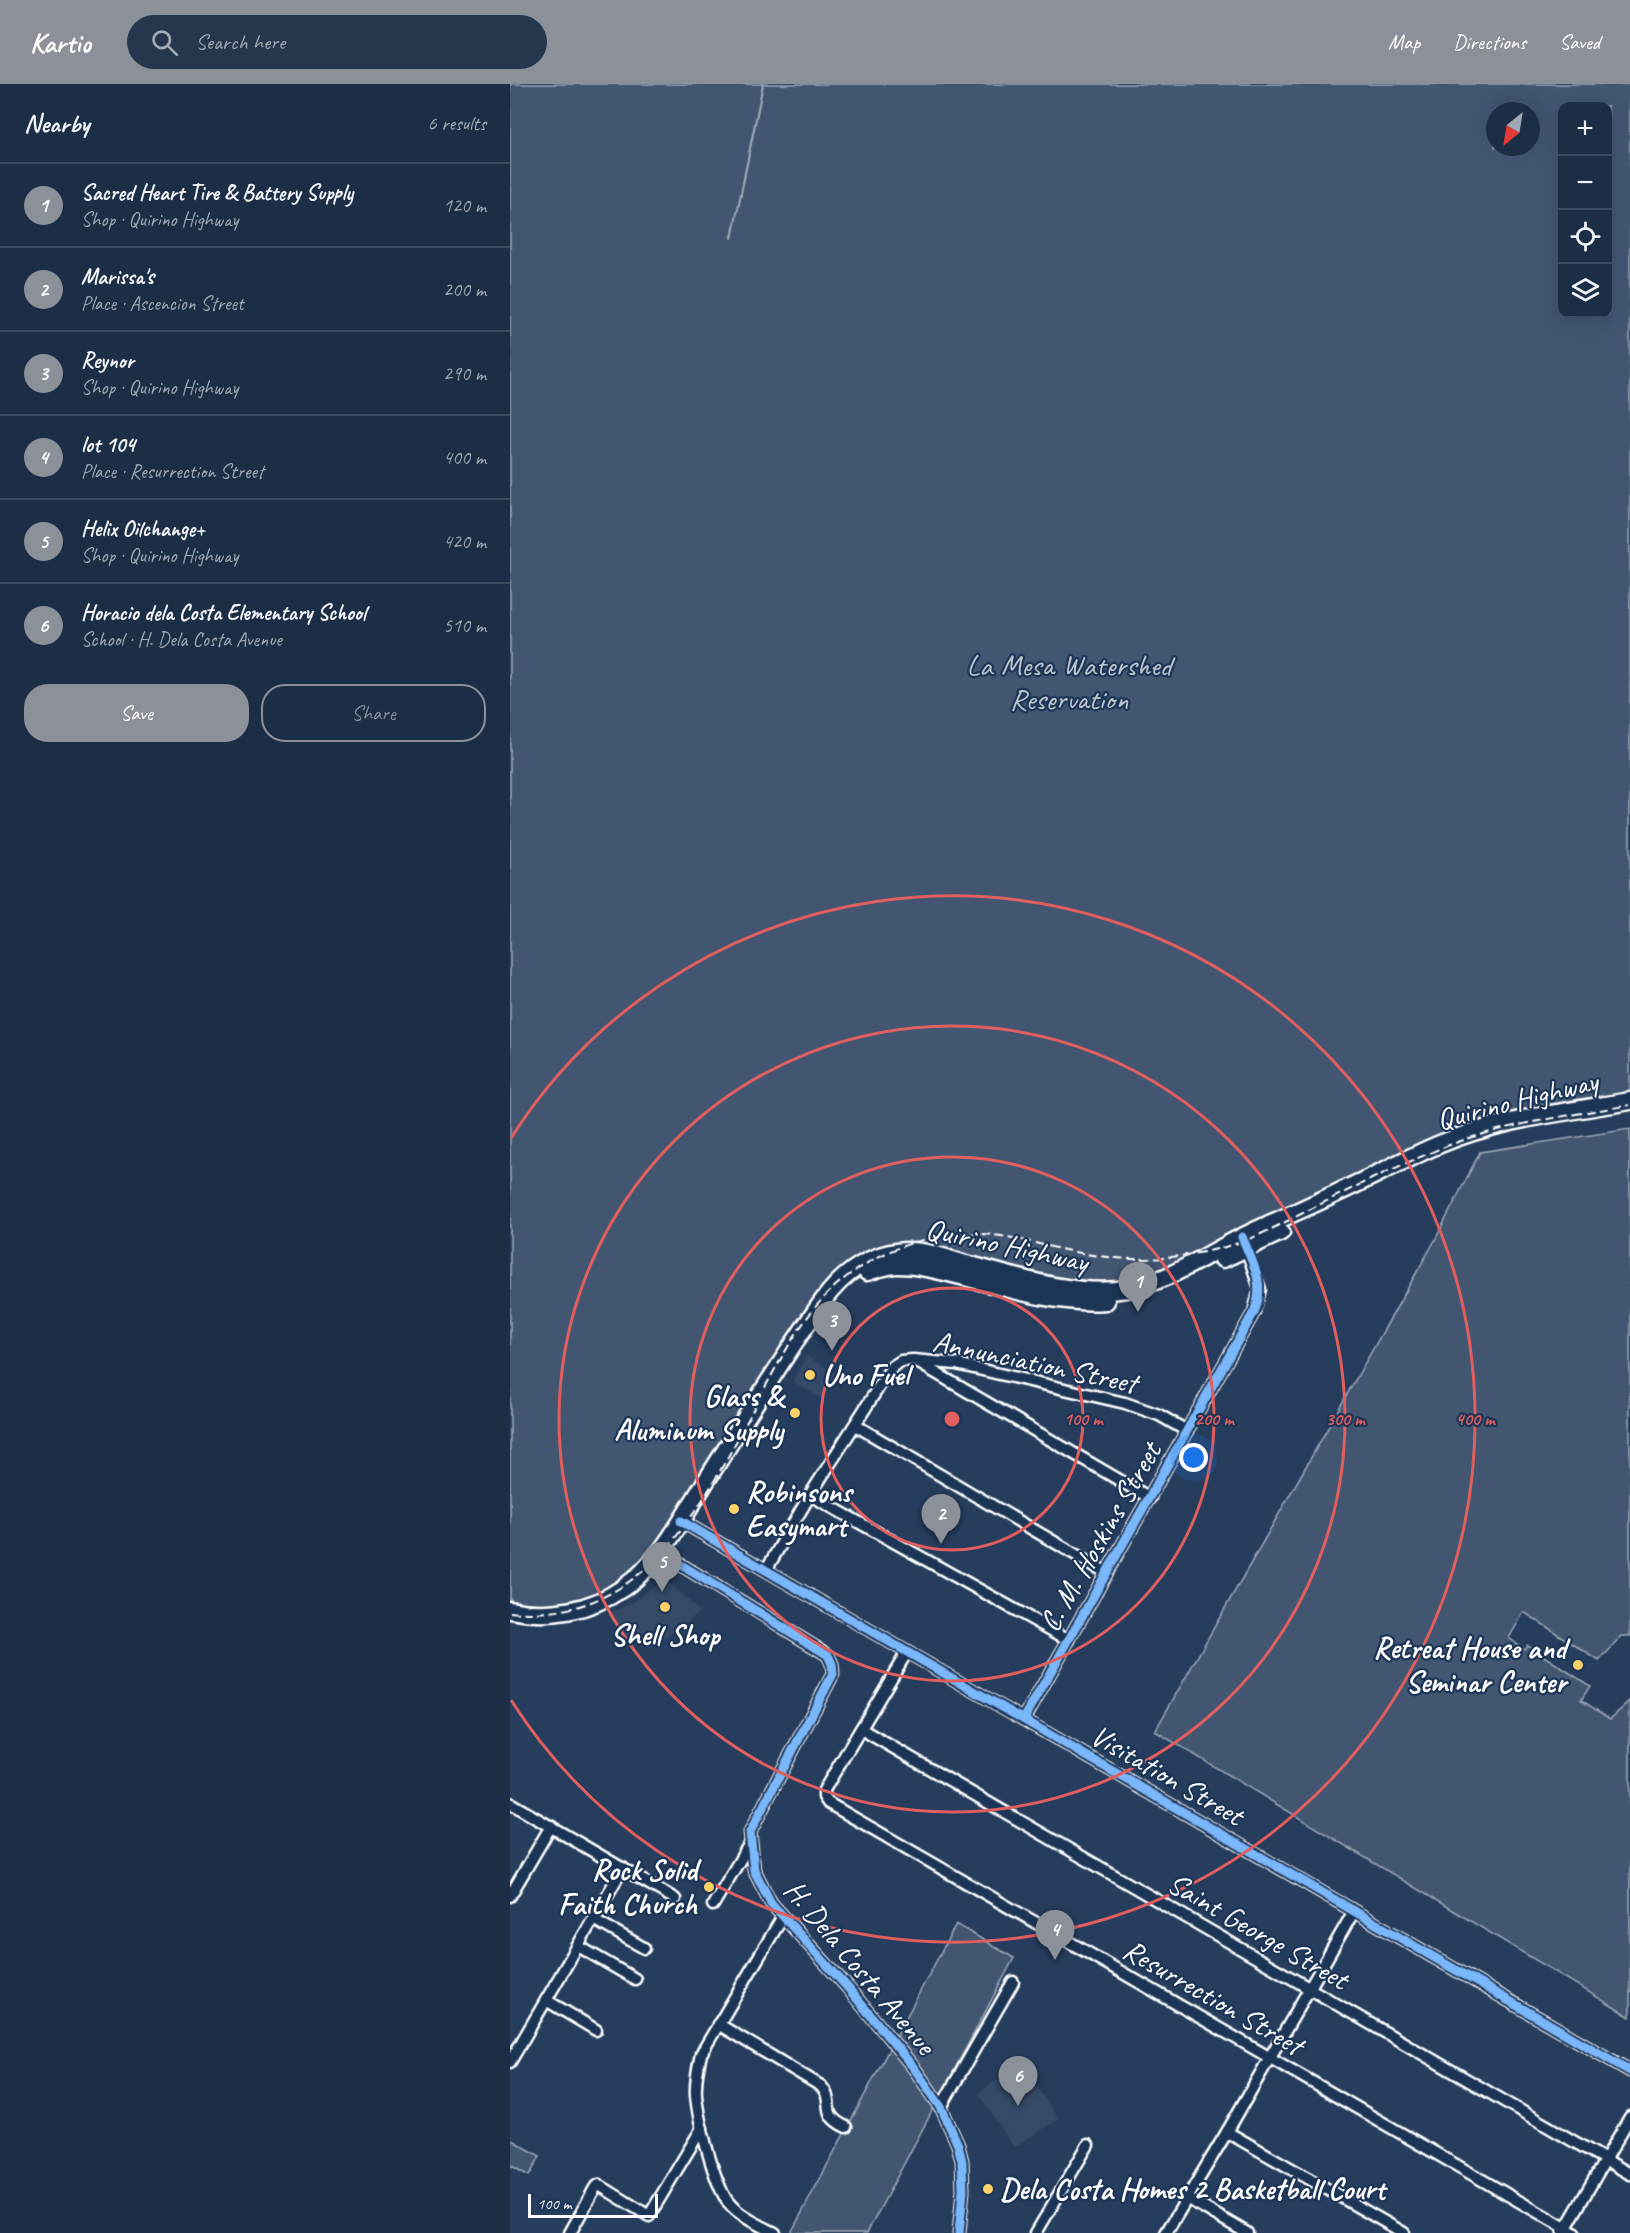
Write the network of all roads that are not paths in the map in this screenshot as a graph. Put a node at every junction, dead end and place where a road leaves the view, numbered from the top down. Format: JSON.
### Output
{"nodes":[{"id":1,"x":1630,"y":1101,"type":"edge"},
{"id":2,"x":1630,"y":1112,"type":"edge"},
{"id":3,"x":1245,"y":1242,"type":"junction"},
{"id":4,"x":913,"y":1360,"type":"junction"},
{"id":5,"x":855,"y":1425,"type":"junction"},
{"id":6,"x":1187,"y":1431,"type":"junction"},
{"id":7,"x":810,"y":1495,"type":"junction"},
{"id":8,"x":1150,"y":1498,"type":"junction"},
{"id":9,"x":685,"y":1523,"type":"junction"},
{"id":10,"x":663,"y":1555,"type":"junction"},
{"id":11,"x":766,"y":1570,"type":"junction"},
{"id":12,"x":1107,"y":1573,"type":"junction"},
{"id":13,"x":510,"y":1610,"type":"edge"},
{"id":14,"x":510,"y":1618,"type":"edge"},
{"id":15,"x":1069,"y":1640,"type":"junction"},
{"id":16,"x":907,"y":1652,"type":"junction"},
{"id":17,"x":1024,"y":1719,"type":"junction"},
{"id":18,"x":861,"y":1729,"type":"junction"},
{"id":19,"x":510,"y":1803,"type":"edge"},
{"id":20,"x":551,"y":1826,"type":"junction"},
{"id":21,"x":750,"y":1843,"type":"junction"},
{"id":22,"x":623,"y":1868,"type":"junction"},
{"id":23,"x":510,"y":1896,"type":"edge"},
{"id":24,"x":675,"y":1899,"type":"dead end"},
{"id":25,"x":713,"y":1905,"type":"dead end"},
{"id":26,"x":1354,"y":1911,"type":"junction"},
{"id":27,"x":782,"y":1918,"type":"junction"},
{"id":28,"x":593,"y":1919,"type":"junction"},
{"id":29,"x":578,"y":1946,"type":"junction"},
{"id":30,"x":644,"y":1948,"type":"dead end"},
{"id":31,"x":635,"y":1979,"type":"dead end"},
{"id":32,"x":1013,"y":1982,"type":"dead end"},
{"id":33,"x":1310,"y":1988,"type":"junction"},
{"id":34,"x":546,"y":2000,"type":"junction"},
{"id":35,"x":718,"y":2024,"type":"junction"},
{"id":36,"x":596,"y":2030,"type":"dead end"},
{"id":37,"x":1270,"y":2058,"type":"junction"},
{"id":38,"x":510,"y":2062,"type":"edge"},
{"id":39,"x":1630,"y":2070,"type":"edge"},
{"id":40,"x":941,"y":2107,"type":"junction"},
{"id":41,"x":1630,"y":2117,"type":"edge"},
{"id":42,"x":846,"y":2127,"type":"dead end"},
{"id":43,"x":702,"y":2128,"type":"junction"},
{"id":44,"x":1227,"y":2132,"type":"junction"},
{"id":45,"x":1088,"y":2145,"type":"dead end"},
{"id":46,"x":692,"y":2147,"type":"junction"},
{"id":47,"x":707,"y":2150,"type":"junction"},
{"id":48,"x":1606,"y":2159,"type":"junction"},
{"id":49,"x":1630,"y":2174,"type":"edge"},
{"id":50,"x":1187,"y":2198,"type":"junction"},
{"id":51,"x":1568,"y":2232,"type":"edge"},
{"id":52,"x":570,"y":2233,"type":"edge"},
{"id":53,"x":775,"y":2233,"type":"edge"},
{"id":54,"x":959,"y":2233,"type":"edge"},
{"id":55,"x":1036,"y":2233,"type":"edge"},
{"id":56,"x":1166,"y":2233,"type":"edge"},
{"id":57,"x":1247,"y":2233,"type":"edge"},
{"id":58,"x":1404,"y":2233,"type":"edge"}],
"edges":[{"from":1,"to":3,"type":"main road","name":"Quirino Highway"},
{"from":2,"to":3,"type":"main road","name":"Quirino Highway"},
{"from":3,"to":6,"type":"street","name":"C. M. Hoskins Street"},
{"from":3,"to":9,"type":"main road","name":"Quirino Highway"},
{"from":4,"to":5,"type":"street","name":"Annunciation Street"},
{"from":4,"to":6,"type":"street","name":"Annunciation Street"},
{"from":4,"to":8,"type":"street"},
{"from":5,"to":7,"type":"street","name":"Annunciation Street"},
{"from":5,"to":12,"type":"street"},
{"from":6,"to":8,"type":"street","name":"C. M. Hoskins Street"},
{"from":7,"to":11,"type":"street","name":"Annunciation Street"},
{"from":7,"to":15,"type":"street"},
{"from":8,"to":12,"type":"street","name":"C. M. Hoskins Street"},
{"from":9,"to":10,"type":"main road","name":"Quirino Highway"},
{"from":9,"to":11,"type":"street","name":"Visitation Street"},
{"from":10,"to":13,"type":"main road","name":"Quirino Highway"},
{"from":10,"to":14,"type":"main road","name":"Quirino Highway"},
{"from":10,"to":21,"type":"street","name":"H. Dela Costa Avenue"},
{"from":11,"to":16,"type":"street","name":"Visitation Street"},
{"from":12,"to":15,"type":"street","name":"C. M. Hoskins Street"},
{"from":15,"to":17,"type":"street","name":"C. M. Hoskins Street"},
{"from":16,"to":17,"type":"street","name":"Visitation Street"},
{"from":16,"to":18,"type":"street"},
{"from":17,"to":26,"type":"street","name":"Visitation Street"},
{"from":18,"to":33,"type":"street","name":"Saint George Street"},
{"from":18,"to":37,"type":"street","name":"Resurrection Street"},
{"from":19,"to":20,"type":"street"},
{"from":20,"to":22,"type":"street"},
{"from":20,"to":23,"type":"street"},
{"from":21,"to":25,"type":"street"},
{"from":21,"to":27,"type":"street","name":"H. Dela Costa Avenue"},
{"from":22,"to":24,"type":"street"},
{"from":22,"to":28,"type":"street"},
{"from":26,"to":33,"type":"street"},
{"from":26,"to":39,"type":"street","name":"Visitation Street"},
{"from":27,"to":35,"type":"street"},
{"from":27,"to":40,"type":"street","name":"H. Dela Costa Avenue"},
{"from":28,"to":29,"type":"street"},
{"from":28,"to":30,"type":"street"},
{"from":29,"to":31,"type":"street"},
{"from":29,"to":34,"type":"street"},
{"from":32,"to":40,"type":"street"},
{"from":33,"to":37,"type":"street"},
{"from":33,"to":48,"type":"street","name":"Saint George Street"},
{"from":34,"to":36,"type":"street"},
{"from":34,"to":38,"type":"street"},
{"from":35,"to":42,"type":"street"},
{"from":35,"to":43,"type":"street"},
{"from":37,"to":44,"type":"street"},
{"from":37,"to":51,"type":"street","name":"Resurrection Street"},
{"from":40,"to":54,"type":"street","name":"H. Dela Costa Avenue"},
{"from":41,"to":48,"type":"street"},
{"from":43,"to":46,"type":"street"},
{"from":43,"to":47,"type":"street"},
{"from":44,"to":50,"type":"street"},
{"from":44,"to":58,"type":"street"},
{"from":45,"to":55,"type":"street"},
{"from":46,"to":47,"type":"street"},
{"from":46,"to":52,"type":"street"},
{"from":47,"to":53,"type":"street"},
{"from":48,"to":49,"type":"street","name":"Saint George Street"},
{"from":48,"to":51,"type":"street"},
{"from":50,"to":56,"type":"street"},
{"from":50,"to":57,"type":"street"}]}
